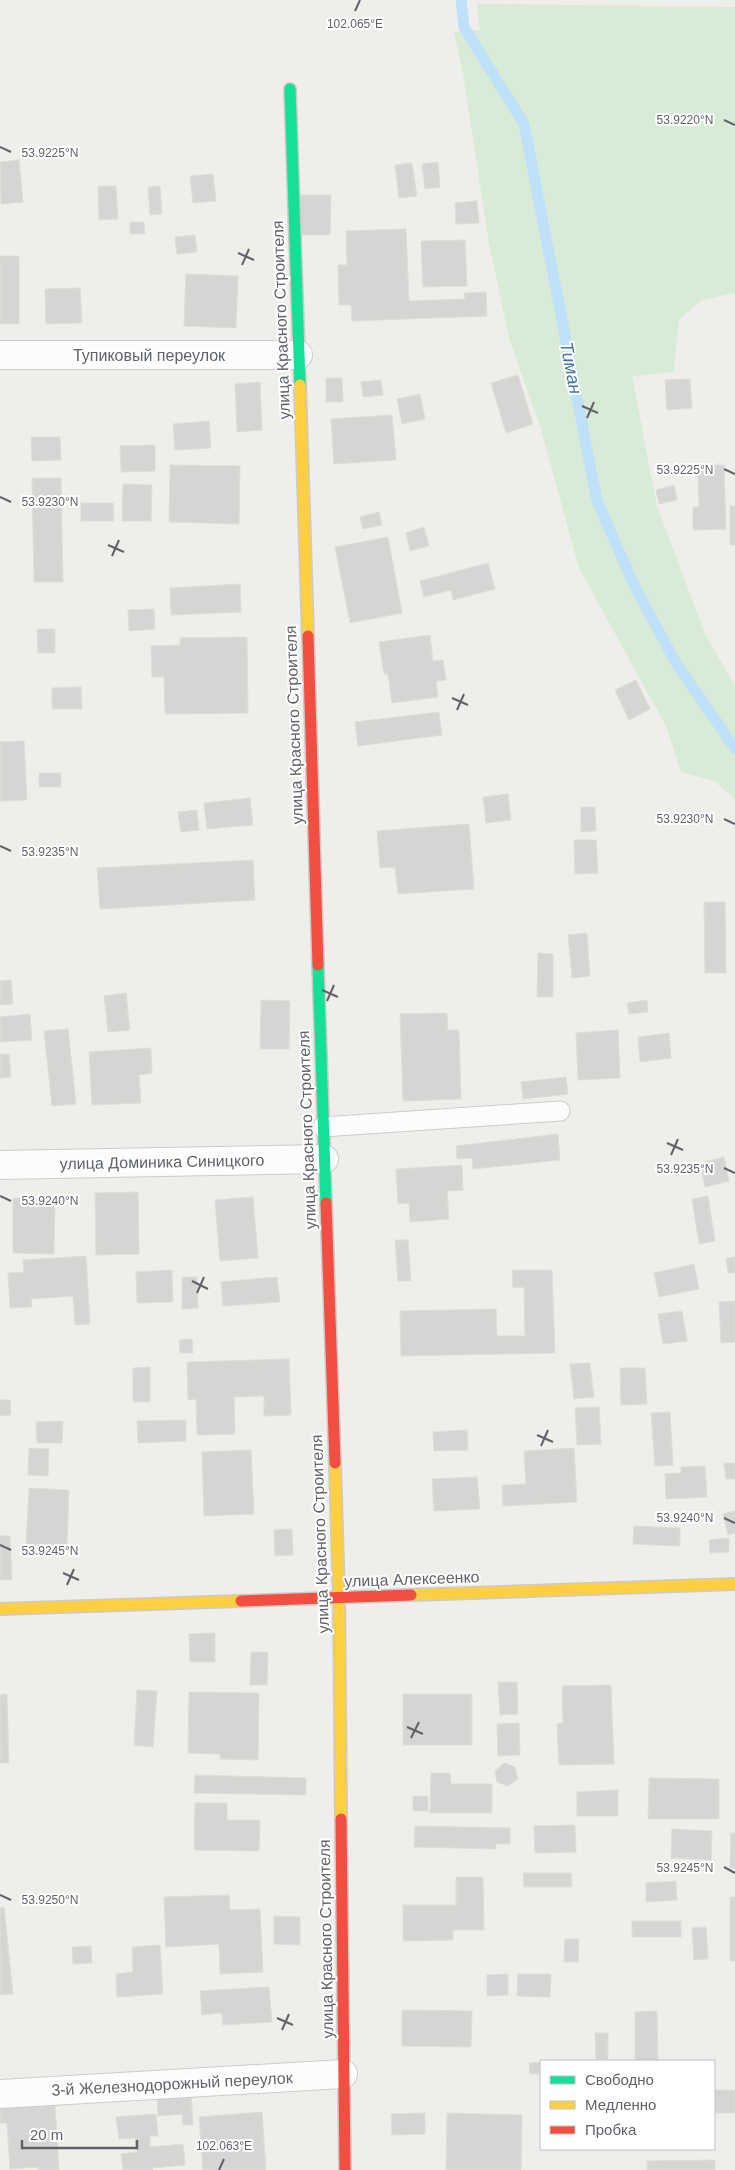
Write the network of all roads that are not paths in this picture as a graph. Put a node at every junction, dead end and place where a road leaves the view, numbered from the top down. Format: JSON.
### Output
{"nodes":[{"id":1,"x":290,"y":89,"type":"dead end"},
{"id":2,"x":0,"y":355,"type":"edge"},
{"id":3,"x":298,"y":355,"type":"junction"},
{"id":4,"x":560,"y":1112,"type":"dead end"},
{"id":5,"x":322,"y":1127,"type":"junction"},
{"id":6,"x":324,"y":1160,"type":"junction"},
{"id":7,"x":0,"y":1165,"type":"edge"},
{"id":8,"x":735,"y":1584,"type":"edge"},
{"id":9,"x":339,"y":1598,"type":"junction"},
{"id":10,"x":0,"y":1610,"type":"edge"},
{"id":11,"x":343,"y":2074,"type":"junction"},
{"id":12,"x":0,"y":2094,"type":"edge"},
{"id":13,"x":346,"y":2170,"type":"edge"}],
"edges":[{"from":1,"to":3,"type":"street","name":"улица Красного Строителя"},
{"from":2,"to":3,"type":"street","name":"Тупиковый переулок"},
{"from":3,"to":5,"type":"street","name":"улица Красного Строителя"},
{"from":4,"to":5,"type":"lane"},
{"from":5,"to":6,"type":"street","name":"улица Красного Строителя"},
{"from":6,"to":7,"type":"street","name":"улица Доминика Синицкого"},
{"from":6,"to":9,"type":"street","name":"улица Красного Строителя"},
{"from":8,"to":9,"type":"street","name":"улица Алексеенко"},
{"from":9,"to":10,"type":"street","name":"улица Алексеенко"},
{"from":9,"to":11,"type":"street","name":"улица Красного Строителя"},
{"from":11,"to":12,"type":"street","name":"3-й Железнодорожный переулок"},
{"from":11,"to":13,"type":"street","name":"улица Красного Строителя"}]}
